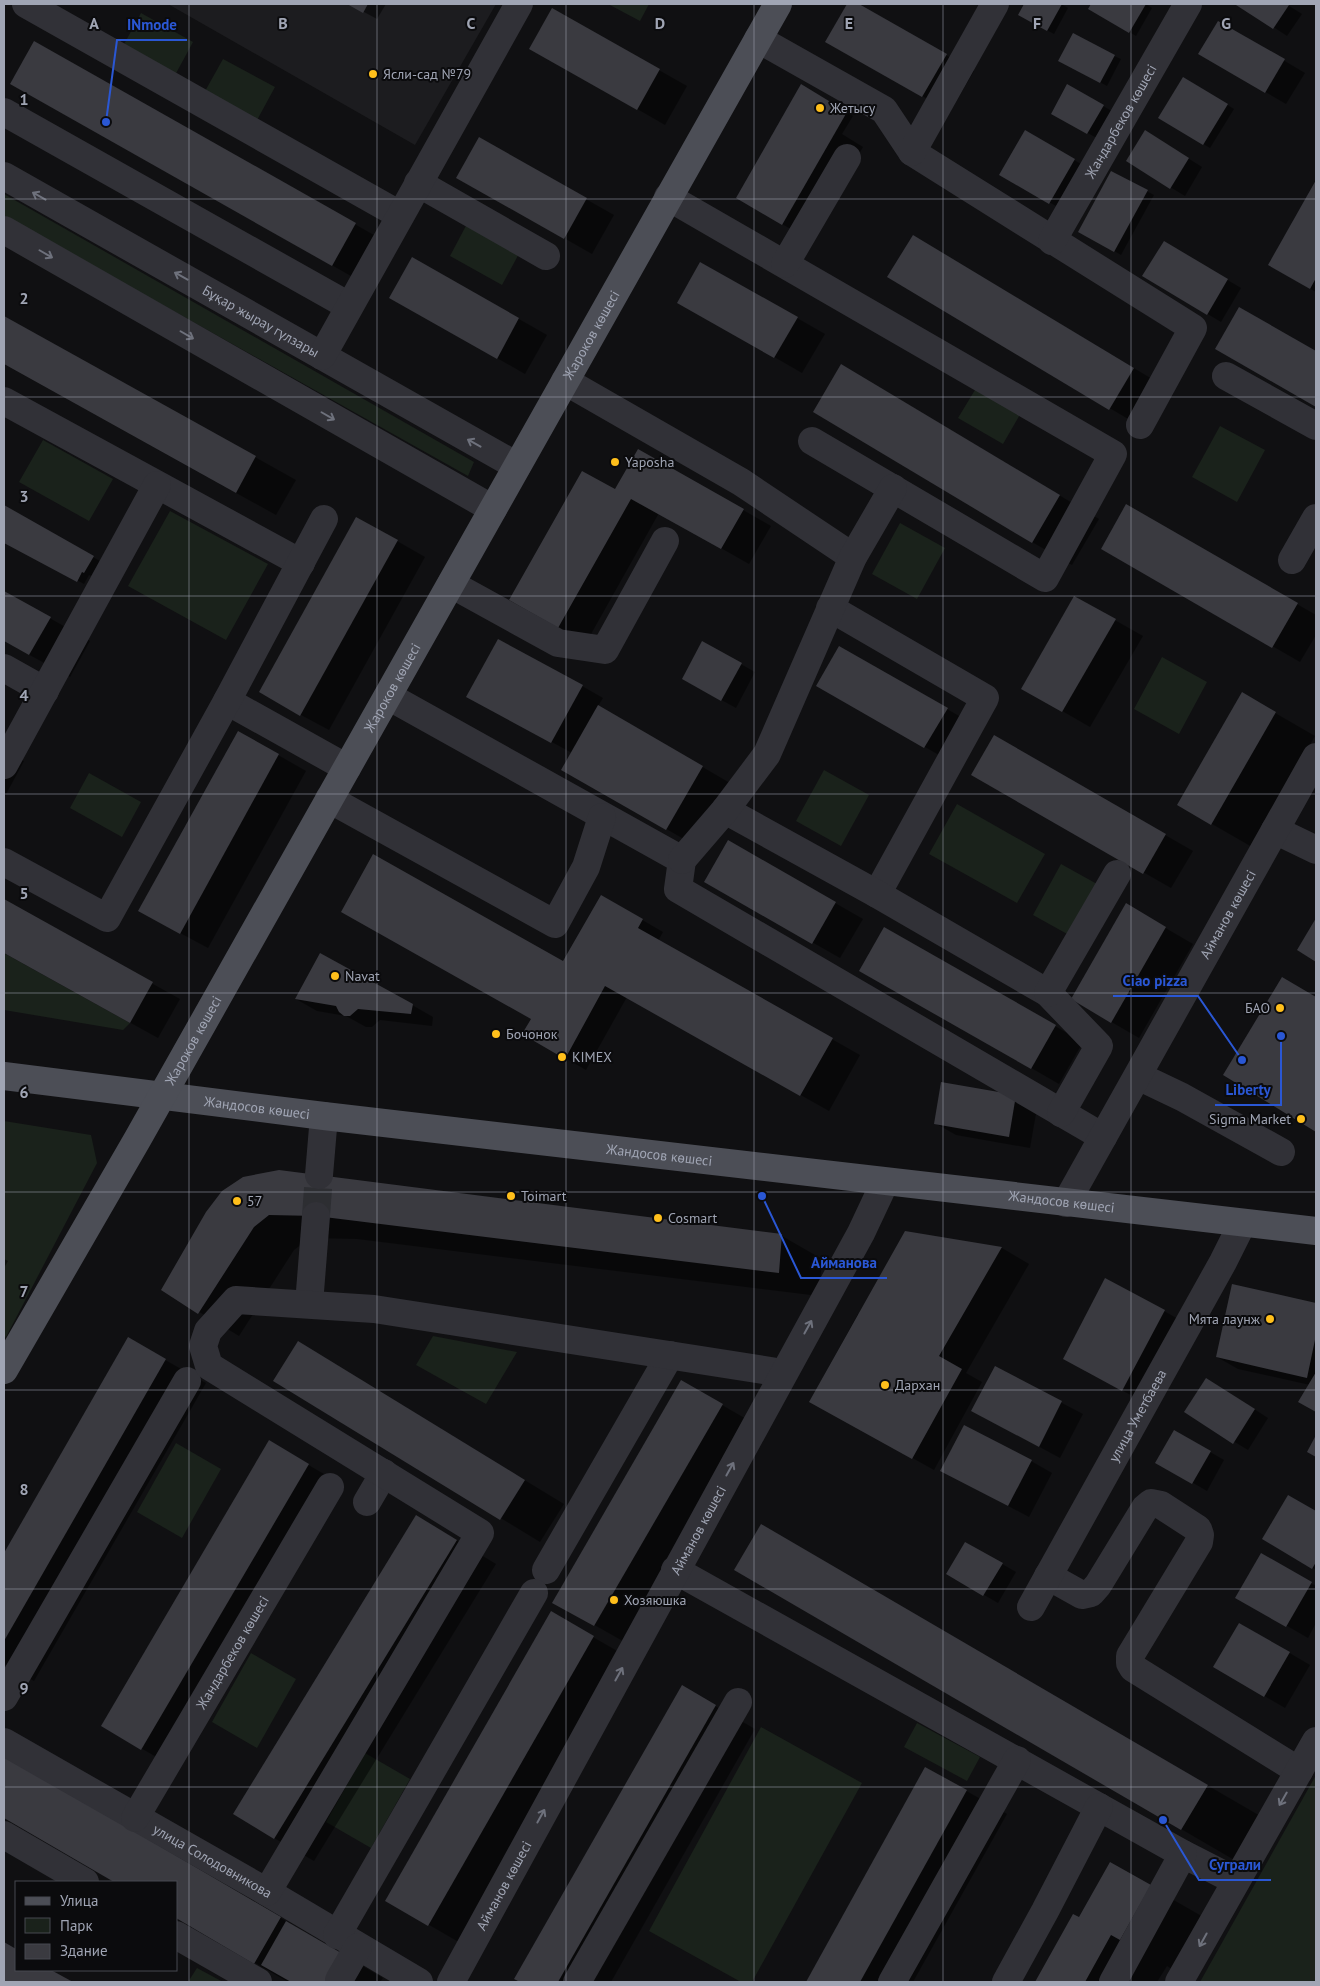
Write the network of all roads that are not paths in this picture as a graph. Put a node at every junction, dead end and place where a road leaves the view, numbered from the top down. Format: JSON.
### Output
{"nodes":[{"id":1,"x":26,"y":4,"type":"edge"},
{"id":2,"x":519,"y":4,"type":"edge"},
{"id":3,"x":778,"y":4,"type":"edge"},
{"id":4,"x":995,"y":4,"type":"edge"},
{"id":5,"x":1188,"y":4,"type":"edge"},
{"id":6,"x":758,"y":39,"type":"junction"},
{"id":7,"x":4,"y":112,"type":"edge"},
{"id":8,"x":912,"y":152,"type":"junction"},
{"id":9,"x":846,"y":158,"type":"dead end"},
{"id":10,"x":4,"y":176,"type":"edge"},
{"id":11,"x":418,"y":183,"type":"junction"},
{"id":12,"x":668,"y":197,"type":"junction"},
{"id":13,"x":400,"y":215,"type":"junction"},
{"id":14,"x":4,"y":230,"type":"edge"},
{"id":15,"x":1052,"y":241,"type":"junction"},
{"id":16,"x":546,"y":256,"type":"dead end"},
{"id":17,"x":786,"y":264,"type":"junction"},
{"id":18,"x":349,"y":306,"type":"junction"},
{"id":19,"x":322,"y":356,"type":"junction"},
{"id":20,"x":1226,"y":376,"type":"dead end"},
{"id":21,"x":565,"y":381,"type":"junction"},
{"id":22,"x":4,"y":401,"type":"edge"},
{"id":23,"x":1140,"y":425,"type":"dead end"},
{"id":24,"x":1316,"y":426,"type":"edge"},
{"id":25,"x":812,"y":441,"type":"dead end"},
{"id":26,"x":517,"y":466,"type":"junction"},
{"id":27,"x":157,"y":484,"type":"junction"},
{"id":28,"x":893,"y":488,"type":"junction"},
{"id":29,"x":492,"y":509,"type":"junction"},
{"id":30,"x":1316,"y":518,"type":"edge"},
{"id":31,"x":324,"y":519,"type":"dead end"},
{"id":32,"x":665,"y":541,"type":"dead end"},
{"id":33,"x":853,"y":557,"type":"junction"},
{"id":34,"x":1292,"y":560,"type":"dead end"},
{"id":35,"x":301,"y":563,"type":"junction"},
{"id":36,"x":451,"y":584,"type":"junction"},
{"id":37,"x":830,"y":608,"type":"junction"},
{"id":38,"x":4,"y":668,"type":"edge"},
{"id":39,"x":45,"y":692,"type":"junction"},
{"id":40,"x":388,"y":696,"type":"junction"},
{"id":41,"x":228,"y":701,"type":"junction"},
{"id":42,"x":1316,"y":758,"type":"edge"},
{"id":43,"x":4,"y":765,"type":"edge"},
{"id":44,"x":347,"y":768,"type":"junction"},
{"id":45,"x":329,"y":799,"type":"junction"},
{"id":46,"x":725,"y":810,"type":"junction"},
{"id":47,"x":602,"y":817,"type":"junction"},
{"id":48,"x":1275,"y":830,"type":"junction"},
{"id":49,"x":1316,"y":850,"type":"edge"},
{"id":50,"x":682,"y":860,"type":"junction"},
{"id":51,"x":4,"y":862,"type":"edge"},
{"id":52,"x":1116,"y":874,"type":"dead end"},
{"id":53,"x":877,"y":894,"type":"junction"},
{"id":54,"x":1048,"y":993,"type":"junction"},
{"id":55,"x":4,"y":1076,"type":"edge"},
{"id":56,"x":1138,"y":1076,"type":"junction"},
{"id":57,"x":162,"y":1096,"type":"junction"},
{"id":58,"x":1061,"y":1112,"type":"junction"},
{"id":59,"x":324,"y":1116,"type":"junction"},
{"id":60,"x":1103,"y":1137,"type":"junction"},
{"id":61,"x":1281,"y":1152,"type":"dead end"},
{"id":62,"x":319,"y":1175,"type":"tunnel mouth"},
{"id":63,"x":885,"y":1182,"type":"junction"},
{"id":64,"x":1066,"y":1203,"type":"junction"},
{"id":65,"x":316,"y":1216,"type":"tunnel mouth"},
{"id":66,"x":1242,"y":1224,"type":"junction"},
{"id":67,"x":1316,"y":1231,"type":"edge"},
{"id":68,"x":309,"y":1304,"type":"junction"},
{"id":69,"x":670,"y":1355,"type":"junction"},
{"id":70,"x":6,"y":1360,"type":"edge"},
{"id":71,"x":783,"y":1372,"type":"junction"},
{"id":72,"x":187,"y":1382,"type":"dead end"},
{"id":73,"x":384,"y":1473,"type":"junction"},
{"id":74,"x":330,"y":1487,"type":"dead end"},
{"id":75,"x":368,"y":1502,"type":"dead end"},
{"id":76,"x":676,"y":1570,"type":"junction"},
{"id":77,"x":1048,"y":1576,"type":"junction"},
{"id":78,"x":1031,"y":1606,"type":"dead end"},
{"id":79,"x":4,"y":1697,"type":"edge"},
{"id":80,"x":738,"y":1702,"type":"dead end"},
{"id":81,"x":1316,"y":1741,"type":"edge"},
{"id":82,"x":4,"y":1742,"type":"edge"},
{"id":83,"x":1017,"y":1760,"type":"junction"},
{"id":84,"x":1300,"y":1771,"type":"junction"},
{"id":85,"x":1099,"y":1806,"type":"junction"},
{"id":86,"x":135,"y":1818,"type":"junction"},
{"id":87,"x":4,"y":1835,"type":"edge"},
{"id":88,"x":1183,"y":1854,"type":"junction"},
{"id":89,"x":83,"y":1881,"type":"edge"},
{"id":90,"x":1236,"y":1881,"type":"junction"},
{"id":91,"x":267,"y":1892,"type":"junction"},
{"id":92,"x":178,"y":1936,"type":"edge"},
{"id":93,"x":348,"y":1941,"type":"junction"},
{"id":94,"x":339,"y":1980,"type":"dead end"},
{"id":95,"x":258,"y":1982,"type":"edge"},
{"id":96,"x":419,"y":1982,"type":"edge"},
{"id":97,"x":451,"y":1982,"type":"edge"},
{"id":98,"x":576,"y":1982,"type":"edge"},
{"id":99,"x":892,"y":1982,"type":"edge"},
{"id":100,"x":1006,"y":1982,"type":"edge"},
{"id":101,"x":1113,"y":1982,"type":"edge"},
{"id":102,"x":1179,"y":1982,"type":"edge"}],
"edges":[{"from":1,"to":13,"type":"street"},
{"from":2,"to":11,"type":"street"},
{"from":3,"to":6,"type":"main road","name":"Жароков көшесі"},
{"from":4,"to":8,"type":"street"},
{"from":5,"to":15,"type":"street","name":"Жандарбеков көшесі"},
{"from":6,"to":8,"type":"street"},
{"from":6,"to":12,"type":"main road","name":"Жароков көшесі"},
{"from":7,"to":18,"type":"street"},
{"from":8,"to":15,"type":"street"},
{"from":9,"to":17,"type":"street"},
{"from":19,"to":10,"type":"street","name":"Бұқар жырау гүлзары","one_way":true},
{"from":11,"to":13,"type":"street"},
{"from":11,"to":16,"type":"street"},
{"from":12,"to":17,"type":"street"},
{"from":12,"to":21,"type":"main road","name":"Жароков көшесі"},
{"from":13,"to":18,"type":"street"},
{"from":14,"to":29,"type":"street","one_way":true},
{"from":15,"to":23,"type":"street"},
{"from":17,"to":28,"type":"street"},
{"from":18,"to":19,"type":"street"},
{"from":26,"to":19,"type":"street","name":"Бұқар жырау гүлзары","one_way":true},
{"from":20,"to":24,"type":"street"},
{"from":21,"to":26,"type":"main road","name":"Жароков көшесі"},
{"from":21,"to":33,"type":"street"},
{"from":22,"to":27,"type":"street"},
{"from":25,"to":28,"type":"street"},
{"from":26,"to":29,"type":"main road","name":"Жароков көшесі"},
{"from":27,"to":35,"type":"street"},
{"from":27,"to":39,"type":"street"},
{"from":28,"to":33,"type":"street"},
{"from":29,"to":36,"type":"main road","name":"Жароков көшесі"},
{"from":30,"to":34,"type":"street"},
{"from":31,"to":35,"type":"street"},
{"from":32,"to":36,"type":"street"},
{"from":33,"to":37,"type":"street"},
{"from":35,"to":41,"type":"street"},
{"from":36,"to":40,"type":"main road","name":"Жароков көшесі"},
{"from":37,"to":46,"type":"street"},
{"from":37,"to":53,"type":"street"},
{"from":38,"to":39,"type":"street"},
{"from":39,"to":43,"type":"street"},
{"from":40,"to":44,"type":"main road","name":"Жароков көшесі"},
{"from":40,"to":47,"type":"street"},
{"from":41,"to":44,"type":"street"},
{"from":41,"to":51,"type":"street"},
{"from":42,"to":48,"type":"street","name":"Айманов көшесі"},
{"from":44,"to":45,"type":"main road","name":"Жароков көшесі"},
{"from":45,"to":47,"type":"street"},
{"from":45,"to":57,"type":"main road","name":"Жароков көшесі"},
{"from":46,"to":50,"type":"street"},
{"from":46,"to":53,"type":"street"},
{"from":47,"to":50,"type":"street"},
{"from":48,"to":49,"type":"street"},
{"from":48,"to":56,"type":"street","name":"Айманов көшесі"},
{"from":50,"to":58,"type":"street"},
{"from":52,"to":54,"type":"street"},
{"from":53,"to":54,"type":"street"},
{"from":54,"to":58,"type":"street"},
{"from":55,"to":57,"type":"main road","name":"Жандосов көшесі"},
{"from":56,"to":60,"type":"street","name":"Айманов көшесі"},
{"from":56,"to":61,"type":"street"},
{"from":57,"to":59,"type":"main road","name":"Жандосов көшесі"},
{"from":57,"to":70,"type":"main road","name":"Жароков көшесі"},
{"from":58,"to":60,"type":"street"},
{"from":59,"to":62,"type":"street"},
{"from":59,"to":63,"type":"main road","name":"Жандосов көшесі"},
{"from":60,"to":64,"type":"street","name":"Айманов көшесі"},
{"from":63,"to":64,"type":"main road","name":"Жандосов көшесі"},
{"from":71,"to":63,"type":"street","name":"Айманов көшесі","one_way":true},
{"from":64,"to":66,"type":"main road","name":"Жандосов көшесі"},
{"from":65,"to":68,"type":"street"},
{"from":66,"to":67,"type":"main road","name":"Жандосов көшесі"},
{"from":66,"to":77,"type":"street","name":"улица Уметбаева"},
{"from":68,"to":69,"type":"street"},
{"from":68,"to":73,"type":"street"},
{"from":69,"to":71,"type":"street"},
{"from":69,"to":93,"type":"street"},
{"from":76,"to":71,"type":"street","name":"Айманов көшесі","one_way":true},
{"from":72,"to":79,"type":"street"},
{"from":73,"to":75,"type":"street"},
{"from":73,"to":91,"type":"street"},
{"from":74,"to":86,"type":"street","name":"Жандарбеков көшесі"},
{"from":76,"to":83,"type":"street"},
{"from":97,"to":76,"type":"street","name":"Айманов көшесі","one_way":true},
{"from":77,"to":78,"type":"street","name":"улица Уметбаева"},
{"from":77,"to":84,"type":"street"},
{"from":80,"to":98,"type":"street"},
{"from":81,"to":84,"type":"street"},
{"from":82,"to":86,"type":"street","name":"улица Солодовникова"},
{"from":83,"to":85,"type":"street"},
{"from":83,"to":99,"type":"street"},
{"from":84,"to":90,"type":"street","one_way":true},
{"from":85,"to":88,"type":"street"},
{"from":85,"to":100,"type":"street"},
{"from":86,"to":91,"type":"street","name":"улица Солодовникова"},
{"from":87,"to":89,"type":"street"},
{"from":88,"to":90,"type":"street"},
{"from":88,"to":101,"type":"street"},
{"from":90,"to":102,"type":"street","one_way":true},
{"from":91,"to":93,"type":"street","name":"улица Солодовникова"},
{"from":92,"to":95,"type":"street"},
{"from":93,"to":94,"type":"street"},
{"from":93,"to":96,"type":"street","name":"улица Солодовникова"}]}
